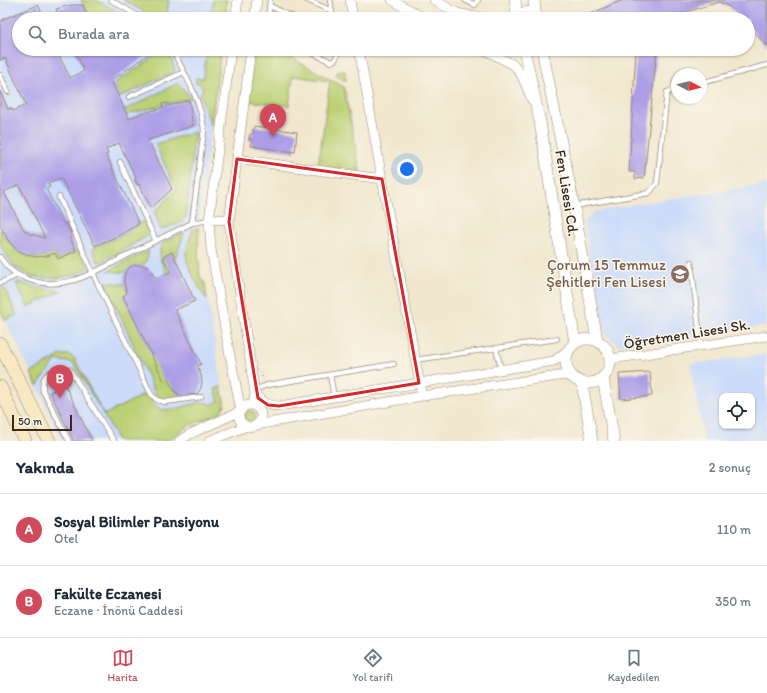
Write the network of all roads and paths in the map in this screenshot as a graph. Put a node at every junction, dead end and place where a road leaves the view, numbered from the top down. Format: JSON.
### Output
{"nodes":[{"id":1,"x":112,"y":0,"type":"edge"},
{"id":2,"x":238,"y":0,"type":"edge"},
{"id":3,"x":257,"y":0,"type":"edge"},
{"id":4,"x":270,"y":0,"type":"edge"},
{"id":5,"x":307,"y":0,"type":"edge"},
{"id":6,"x":330,"y":0,"type":"edge"},
{"id":7,"x":350,"y":0,"type":"edge"},
{"id":8,"x":392,"y":0,"type":"edge"},
{"id":9,"x":434,"y":0,"type":"edge"},
{"id":10,"x":465,"y":0,"type":"edge"},
{"id":11,"x":478,"y":0,"type":"edge"},
{"id":12,"x":515,"y":0,"type":"edge"},
{"id":13,"x":534,"y":0,"type":"edge"},
{"id":14,"x":270,"y":6,"type":"junction"},
{"id":15,"x":332,"y":11,"type":"joint"},
{"id":16,"x":131,"y":12,"type":"edge"},
{"id":17,"x":236,"y":12,"type":"edge"},
{"id":18,"x":255,"y":12,"type":"edge"},
{"id":19,"x":269,"y":12,"type":"edge"},
{"id":20,"x":282,"y":12,"type":"edge"},
{"id":21,"x":352,"y":12,"type":"edge"},
{"id":22,"x":413,"y":12,"type":"edge"},
{"id":23,"x":455,"y":12,"type":"edge"},
{"id":24,"x":516,"y":12,"type":"edge"},
{"id":25,"x":537,"y":12,"type":"edge"},
{"id":26,"x":176,"y":56,"type":"edge"},
{"id":27,"x":230,"y":56,"type":"edge"},
{"id":28,"x":250,"y":56,"type":"edge"},
{"id":29,"x":319,"y":56,"type":"edge"},
{"id":30,"x":337,"y":56,"type":"edge"},
{"id":31,"x":360,"y":56,"type":"edge"},
{"id":32,"x":497,"y":56,"type":"edge"},
{"id":33,"x":526,"y":56,"type":"edge"},
{"id":34,"x":543,"y":56,"type":"edge"},
{"id":35,"x":767,"y":65,"type":"edge"},
{"id":36,"x":184,"y":72,"type":"junction"},
{"id":37,"x":0,"y":75,"type":"edge"},
{"id":38,"x":707,"y":81,"type":"edge"},
{"id":39,"x":671,"y":91,"type":"edge"},
{"id":40,"x":8,"y":92,"type":"dead end"},
{"id":41,"x":129,"y":97,"type":"dead end"},
{"id":42,"x":540,"y":122,"type":"junction"},
{"id":43,"x":237,"y":159,"type":"junction"},
{"id":44,"x":120,"y":162,"type":"dead end"},
{"id":45,"x":382,"y":179,"type":"junction"},
{"id":46,"x":59,"y":197,"type":"dead end"},
{"id":47,"x":574,"y":206,"type":"junction"},
{"id":48,"x":229,"y":219,"type":"junction"},
{"id":49,"x":209,"y":220,"type":"junction"},
{"id":50,"x":192,"y":223,"type":"junction"},
{"id":51,"x":156,"y":241,"type":"junction"},
{"id":52,"x":0,"y":257,"type":"edge"},
{"id":53,"x":691,"y":262,"type":"dead end"},
{"id":54,"x":93,"y":273,"type":"junction"},
{"id":55,"x":18,"y":275,"type":"junction"},
{"id":56,"x":0,"y":283,"type":"edge"},
{"id":57,"x":767,"y":336,"type":"edge"},
{"id":58,"x":557,"y":339,"type":"dead end"},
{"id":59,"x":597,"y":340,"type":"junction"},
{"id":60,"x":0,"y":344,"type":"edge"},
{"id":61,"x":572,"y":346,"type":"junction"},
{"id":62,"x":701,"y":346,"type":"junction"},
{"id":63,"x":496,"y":348,"type":"junction"},
{"id":64,"x":611,"y":359,"type":"junction"},
{"id":65,"x":415,"y":360,"type":"junction"},
{"id":66,"x":394,"y":364,"type":"dead end"},
{"id":67,"x":501,"y":370,"type":"junction"},
{"id":68,"x":330,"y":375,"type":"junction"},
{"id":69,"x":603,"y":378,"type":"junction"},
{"id":70,"x":578,"y":380,"type":"junction"},
{"id":71,"x":419,"y":383,"type":"junction"},
{"id":72,"x":0,"y":387,"type":"edge"},
{"id":73,"x":255,"y":392,"type":"junction"},
{"id":74,"x":422,"y":396,"type":"junction"},
{"id":75,"x":201,"y":397,"type":"dead end"},
{"id":76,"x":334,"y":397,"type":"junction"},
{"id":77,"x":268,"y":405,"type":"junction"},
{"id":78,"x":255,"y":407,"type":"junction"},
{"id":79,"x":241,"y":410,"type":"junction"},
{"id":80,"x":252,"y":425,"type":"junction"},
{"id":81,"x":192,"y":438,"type":"edge"},
{"id":82,"x":25,"y":441,"type":"edge"},
{"id":83,"x":49,"y":441,"type":"edge"},
{"id":84,"x":69,"y":441,"type":"edge"},
{"id":85,"x":114,"y":441,"type":"edge"},
{"id":86,"x":179,"y":441,"type":"edge"},
{"id":87,"x":209,"y":441,"type":"edge"},
{"id":88,"x":592,"y":441,"type":"edge"},
{"id":89,"x":614,"y":441,"type":"edge"}],
"edges":[{"from":1,"to":16,"type":"lane"},
{"from":2,"to":17,"type":"street"},
{"from":3,"to":18,"type":"street"},
{"from":4,"to":14,"type":"lane"},
{"from":5,"to":15,"type":"lane"},
{"from":6,"to":15,"type":"lane"},
{"from":7,"to":21,"type":"street"},
{"from":8,"to":22,"type":"street"},
{"from":9,"to":23,"type":"street"},
{"from":10,"to":11,"type":"lane"},
{"from":12,"to":24,"type":"street"},
{"from":13,"to":25,"type":"street"},
{"from":14,"to":19,"type":"lane"},
{"from":14,"to":20,"type":"lane"},
{"from":26,"to":36,"type":"lane"},
{"from":27,"to":49,"type":"street"},
{"from":28,"to":43,"type":"street"},
{"from":29,"to":30,"type":"lane"},
{"from":31,"to":45,"type":"street"},
{"from":32,"to":42,"type":"street"},
{"from":33,"to":42,"type":"street","name":"Fen Lisesi Cd."},
{"from":34,"to":47,"type":"street","name":"Fen Lisesi Cd."},
{"from":35,"to":38,"type":"lane"},
{"from":36,"to":41,"type":"lane"},
{"from":36,"to":50,"type":"lane"},
{"from":37,"to":40,"type":"lane"},
{"from":39,"to":47,"type":"lane"},
{"from":42,"to":61,"type":"street","name":"Fen Lisesi Cd."},
{"from":43,"to":45,"type":"street"},
{"from":43,"to":48,"type":"street"},
{"from":44,"to":51,"type":"lane"},
{"from":45,"to":65,"type":"street"},
{"from":46,"to":54,"type":"lane"},
{"from":47,"to":59,"type":"street","name":"Fen Lisesi Cd."},
{"from":48,"to":49,"type":"street"},
{"from":48,"to":73,"type":"street"},
{"from":49,"to":50,"type":"lane"},
{"from":49,"to":79,"type":"street"},
{"from":50,"to":51,"type":"lane"},
{"from":51,"to":54,"type":"lane"},
{"from":52,"to":55,"type":"lane"},
{"from":53,"to":62,"type":"lane"},
{"from":54,"to":55,"type":"lane"},
{"from":54,"to":75,"type":"lane"},
{"from":55,"to":56,"type":"lane"},
{"from":57,"to":62,"type":"street","name":"Öğretmen Lisesi Sk."},
{"from":58,"to":63,"type":"lane"},
{"from":59,"to":61,"type":"street"},
{"from":59,"to":64,"type":"street"},
{"from":60,"to":83,"type":"main road"},
{"from":61,"to":67,"type":"street"},
{"from":61,"to":70,"type":"street"},
{"from":62,"to":64,"type":"street","name":"Öğretmen Lisesi Sk."},
{"from":63,"to":65,"type":"lane"},
{"from":63,"to":67,"type":"lane"},
{"from":64,"to":69,"type":"street"},
{"from":65,"to":71,"type":"street"},
{"from":66,"to":68,"type":"lane"},
{"from":67,"to":71,"type":"street"},
{"from":68,"to":73,"type":"lane"},
{"from":68,"to":76,"type":"lane"},
{"from":69,"to":70,"type":"street"},
{"from":69,"to":89,"type":"street"},
{"from":70,"to":74,"type":"street"},
{"from":70,"to":88,"type":"street"},
{"from":71,"to":74,"type":"street"},
{"from":71,"to":76,"type":"street"},
{"from":72,"to":82,"type":"main road"},
{"from":73,"to":77,"type":"street"},
{"from":73,"to":78,"type":"street"},
{"from":74,"to":80,"type":"street"},
{"from":76,"to":77,"type":"street"},
{"from":77,"to":78,"type":"street"},
{"from":78,"to":79,"type":"street"},
{"from":78,"to":80,"type":"street"},
{"from":79,"to":80,"type":"street"},
{"from":79,"to":81,"type":"street"},
{"from":80,"to":87,"type":"street"},
{"from":81,"to":86,"type":"street"},
{"from":84,"to":85,"type":"lane"}]}
